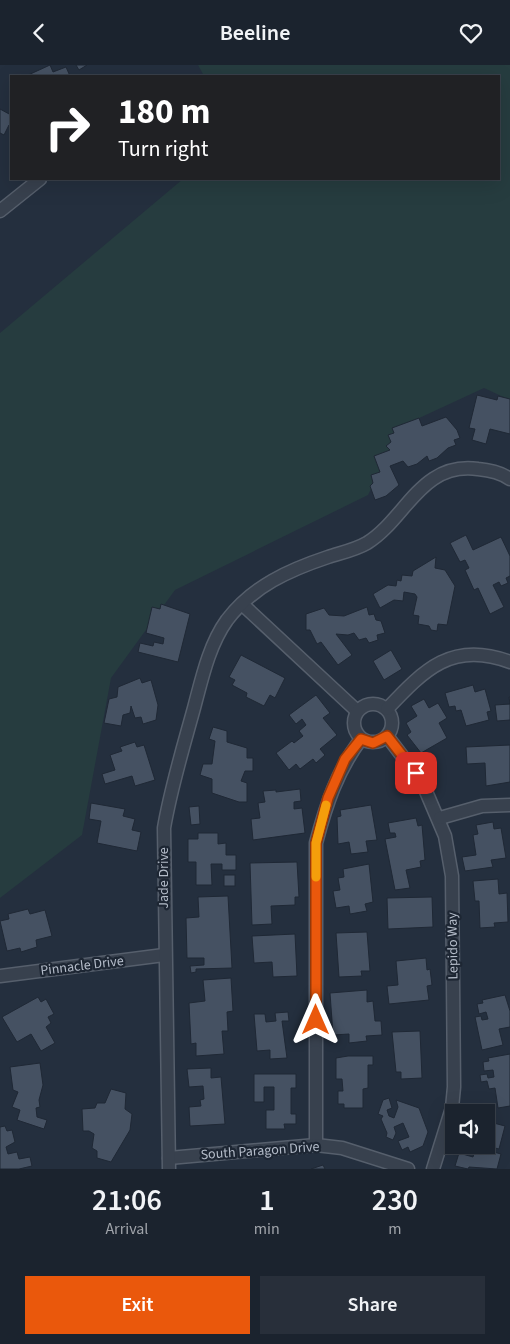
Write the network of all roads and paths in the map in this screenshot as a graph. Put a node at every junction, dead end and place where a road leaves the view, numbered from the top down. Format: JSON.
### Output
{"nodes":[{"id":1,"x":39,"y":180,"type":"edge"},
{"id":2,"x":0,"y":211,"type":"edge"},
{"id":3,"x":510,"y":479,"type":"edge"},
{"id":4,"x":242,"y":603,"type":"junction"},
{"id":5,"x":510,"y":662,"type":"edge"},
{"id":6,"x":387,"y":709,"type":"junction"},
{"id":7,"x":357,"y":711,"type":"junction"},
{"id":8,"x":387,"y":736,"type":"junction"},
{"id":9,"x":361,"y":739,"type":"junction"},
{"id":10,"x":510,"y":805,"type":"edge"},
{"id":11,"x":440,"y":818,"type":"junction"},
{"id":12,"x":164,"y":955,"type":"junction"},
{"id":13,"x":0,"y":976,"type":"edge"},
{"id":14,"x":316,"y":1145,"type":"junction"},
{"id":15,"x":169,"y":1164,"type":"edge"},
{"id":16,"x":408,"y":1169,"type":"edge"},
{"id":17,"x":433,"y":1169,"type":"edge"}],
"edges":[{"from":1,"to":2,"type":"street"},
{"from":3,"to":4,"type":"street","name":"Jade Drive"},
{"from":4,"to":7,"type":"street"},
{"from":4,"to":12,"type":"street","name":"Jade Drive"},
{"from":5,"to":6,"type":"street"},
{"from":6,"to":7,"type":"street"},
{"from":6,"to":8,"type":"street"},
{"from":7,"to":9,"type":"street"},
{"from":8,"to":9,"type":"street"},
{"from":8,"to":11,"type":"street","name":"Lepido Way"},
{"from":9,"to":14,"type":"street"},
{"from":10,"to":11,"type":"street"},
{"from":11,"to":17,"type":"street","name":"Lepido Way"},
{"from":12,"to":13,"type":"street","name":"Pinnacle Drive"},
{"from":12,"to":15,"type":"street","name":"Jade Drive"},
{"from":14,"to":15,"type":"street","name":"South Paragon Drive"},
{"from":14,"to":16,"type":"street","name":"South Paragon Drive"}]}
